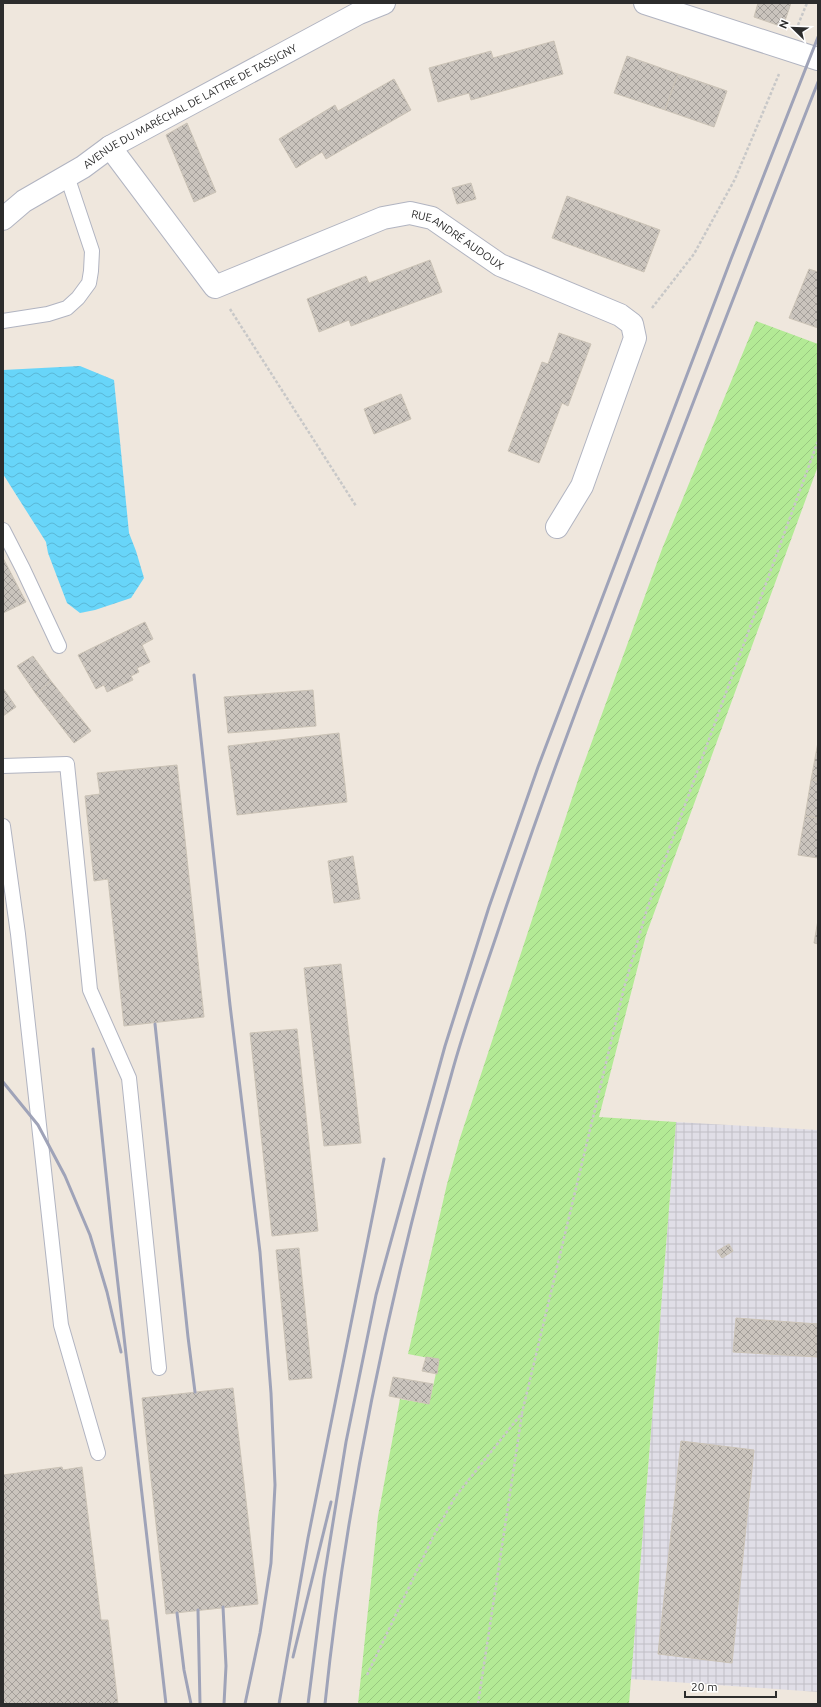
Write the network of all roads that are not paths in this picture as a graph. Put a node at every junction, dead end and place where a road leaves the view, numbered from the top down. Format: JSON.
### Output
{"nodes":[{"id":1,"x":384,"y":3,"type":"edge"},
{"id":2,"x":645,"y":3,"type":"edge"},
{"id":3,"x":818,"y":59,"type":"edge"},
{"id":4,"x":110,"y":147,"type":"junction"},
{"id":5,"x":67,"y":176,"type":"junction"},
{"id":6,"x":3,"y":219,"type":"edge"},
{"id":7,"x":3,"y":321,"type":"edge"},
{"id":8,"x":557,"y":527,"type":"dead end"},
{"id":9,"x":3,"y":530,"type":"edge"},
{"id":10,"x":59,"y":646,"type":"dead end"},
{"id":11,"x":3,"y":766,"type":"edge"},
{"id":12,"x":3,"y":826,"type":"edge"},
{"id":13,"x":159,"y":1368,"type":"dead end"},
{"id":14,"x":98,"y":1453,"type":"dead end"}],
"edges":[{"from":1,"to":4,"type":"street","name":"AVENUE DU MARÉCHAL DE LATTRE DE TASSIGNY"},
{"from":2,"to":3,"type":"street"},
{"from":4,"to":5,"type":"street","name":"AVENUE DU MARÉCHAL DE LATTRE DE TASSIGNY"},
{"from":4,"to":8,"type":"street","name":"RUE ANDRÉ AUDOUX"},
{"from":5,"to":6,"type":"street","name":"AVENUE DU MARÉCHAL DE LATTRE DE TASSIGNY"},
{"from":5,"to":7,"type":"lane"},
{"from":9,"to":10,"type":"lane"},
{"from":11,"to":13,"type":"lane"},
{"from":12,"to":14,"type":"lane"}]}
